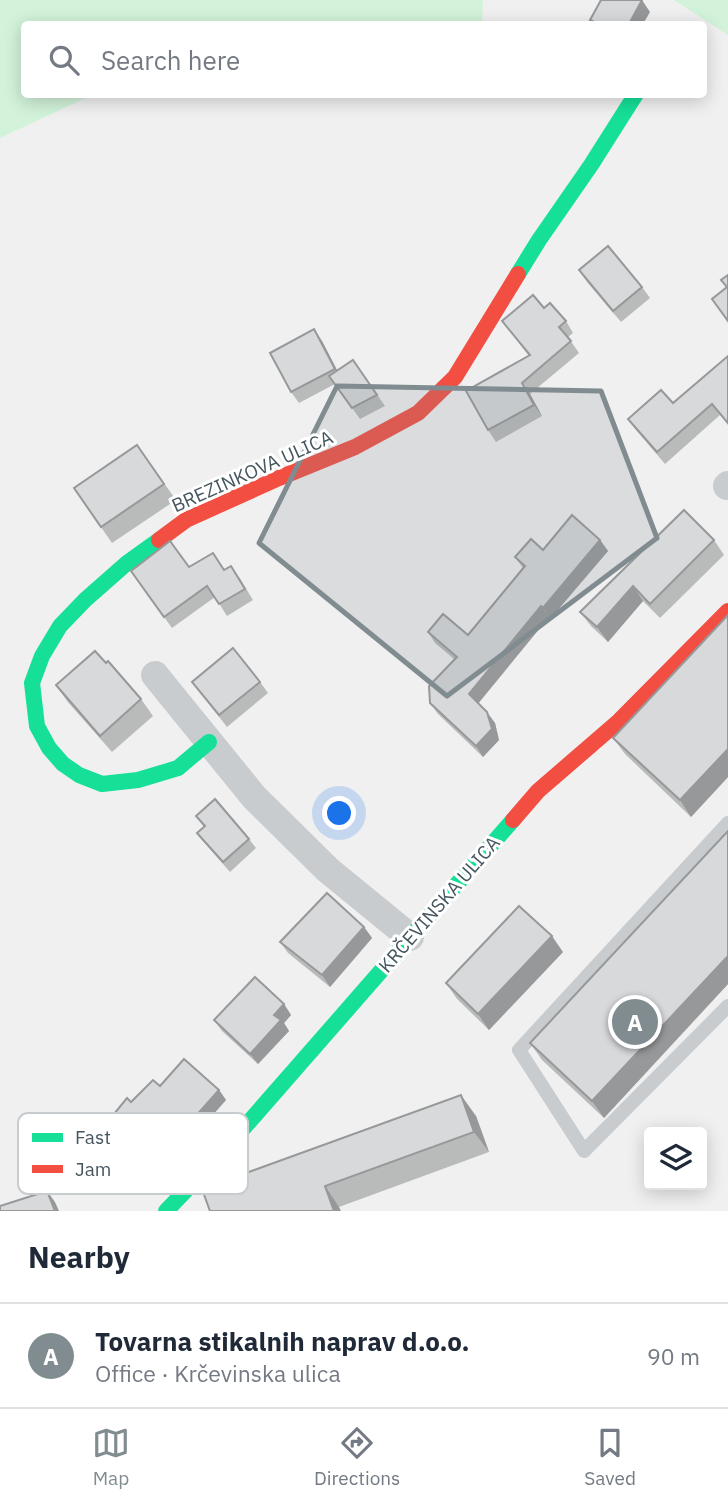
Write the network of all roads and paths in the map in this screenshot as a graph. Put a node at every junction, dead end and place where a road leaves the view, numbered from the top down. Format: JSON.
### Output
{"nodes":[{"id":1,"x":633,"y":98,"type":"edge"},
{"id":2,"x":728,"y":611,"type":"edge"},
{"id":3,"x":155,"y":675,"type":"dead end"},
{"id":4,"x":209,"y":742,"type":"junction"},
{"id":5,"x":728,"y":823,"type":"edge"},
{"id":6,"x":410,"y":937,"type":"junction"},
{"id":7,"x":728,"y":1006,"type":"edge"},
{"id":8,"x":248,"y":1123,"type":"edge"},
{"id":9,"x":182,"y":1194,"type":"edge"},
{"id":10,"x":166,"y":1211,"type":"edge"}],
"edges":[{"from":1,"to":4,"type":"street","name":"BREZINKOVA ULICA"},
{"from":2,"to":6,"type":"street","name":"KRČEVINSKA ULICA"},
{"from":3,"to":4,"type":"street"},
{"from":4,"to":6,"type":"street"},
{"from":5,"to":7,"type":"lane"},
{"from":6,"to":8,"type":"street","name":"KRČEVINSKA ULICA"},
{"from":9,"to":10,"type":"street","name":"KRČEVINSKA ULICA"}]}
